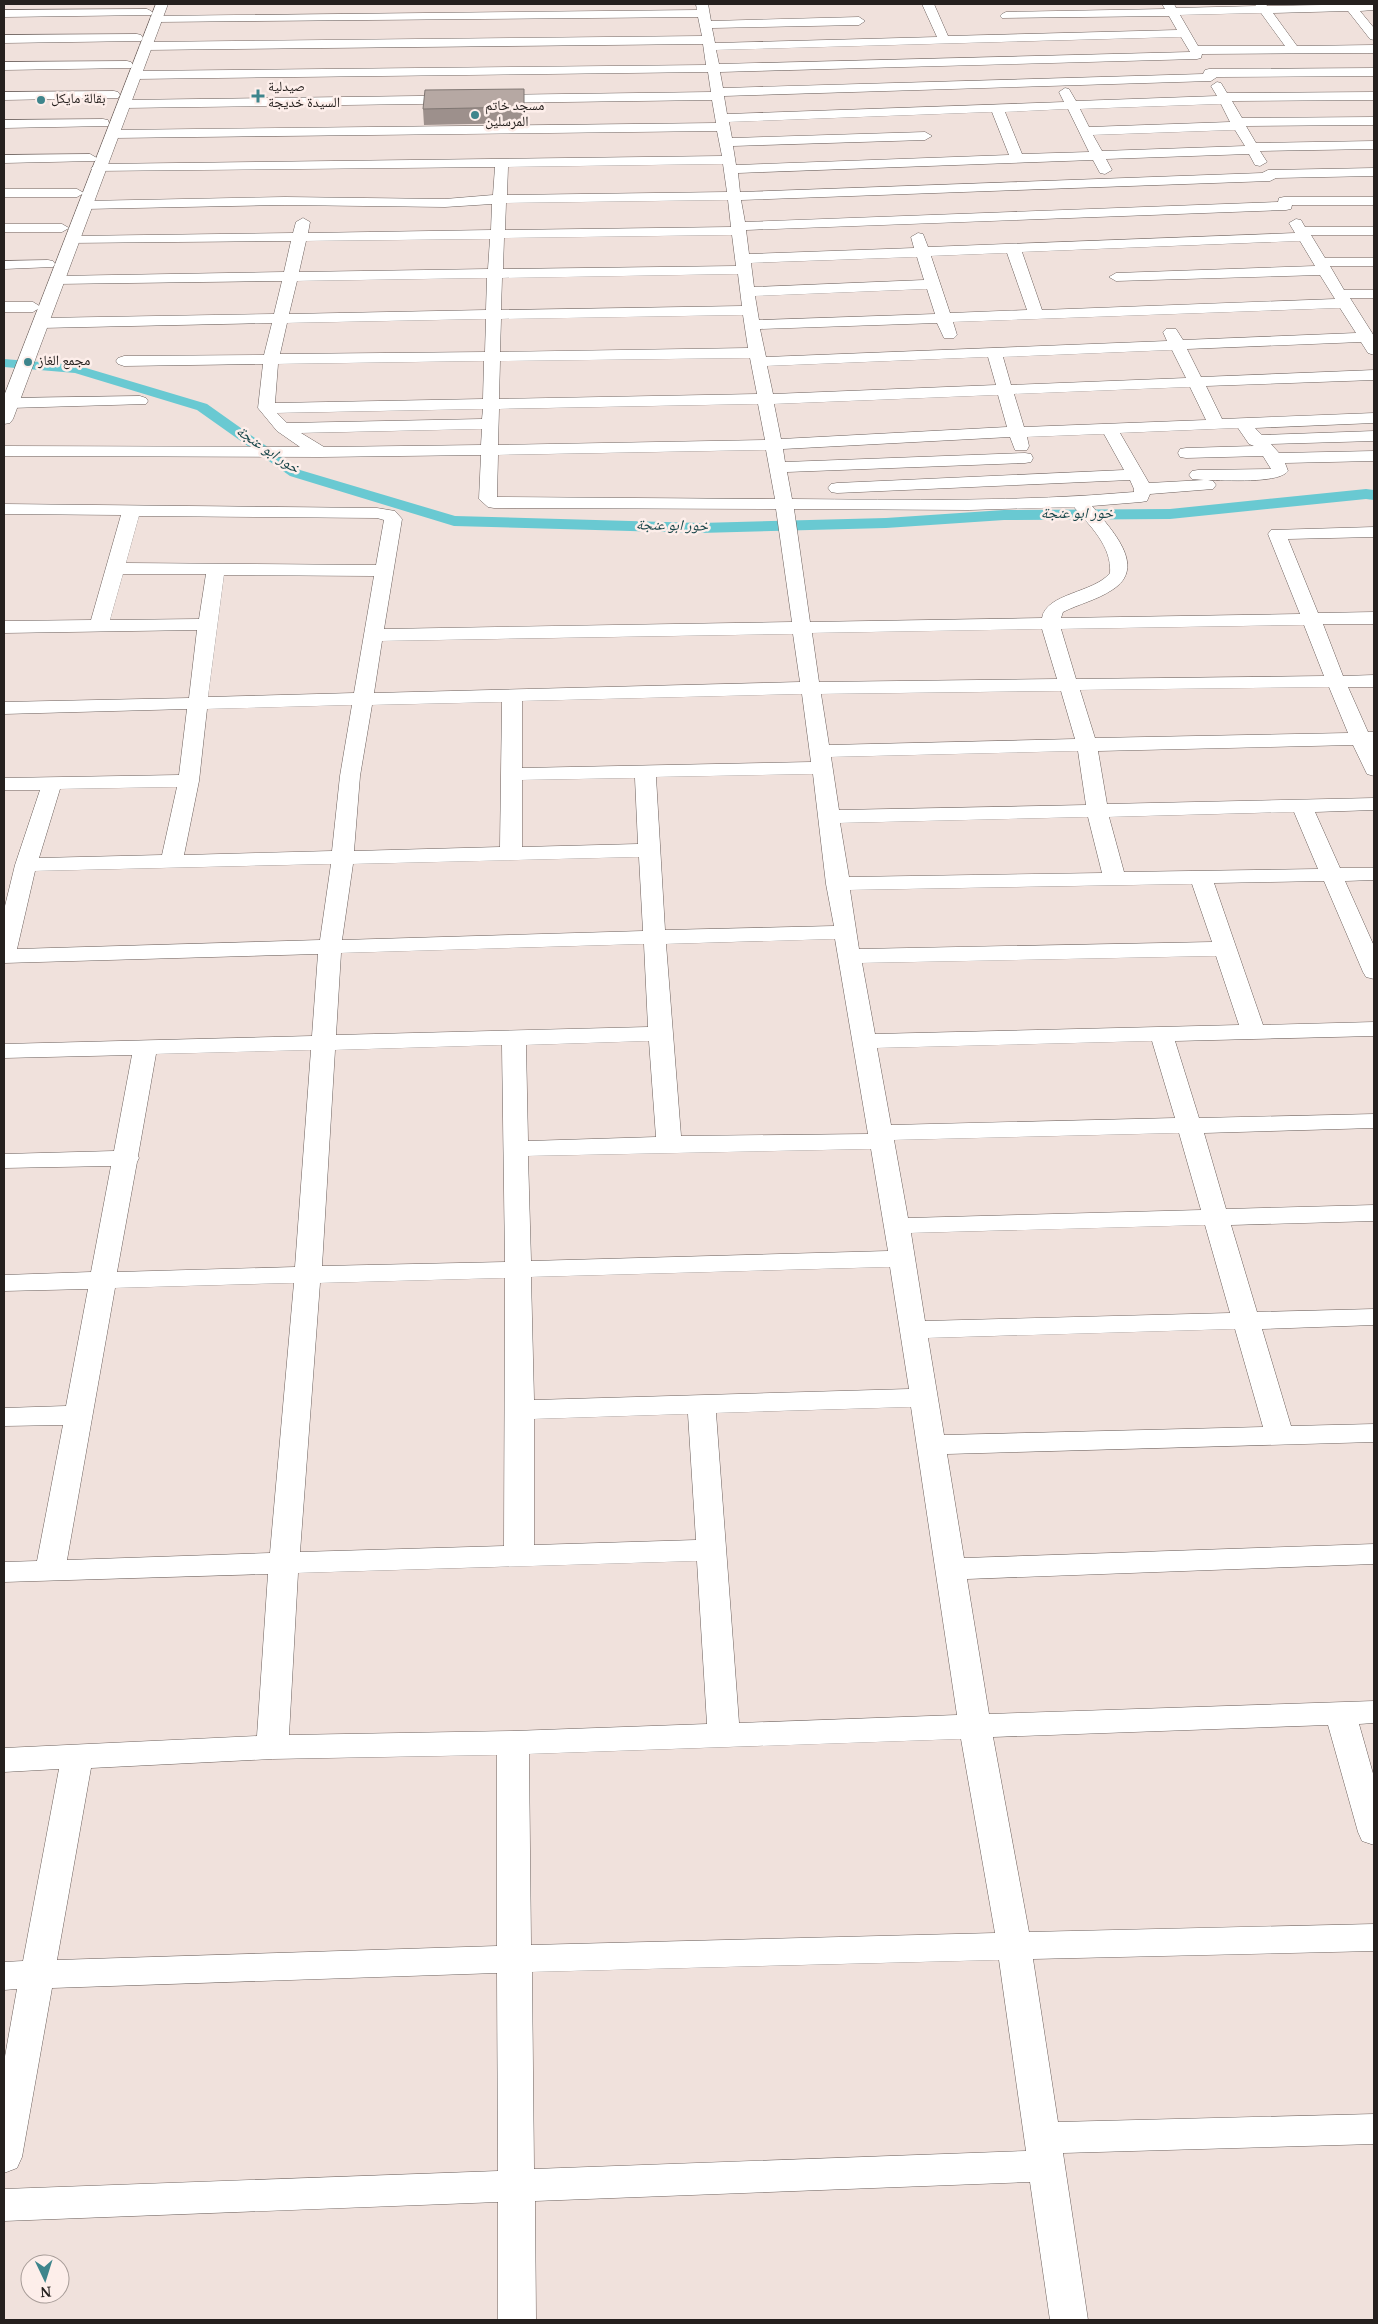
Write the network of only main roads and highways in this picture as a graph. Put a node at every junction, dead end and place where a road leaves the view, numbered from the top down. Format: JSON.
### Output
{"nodes":[{"id":1,"x":162,"y":4,"type":"edge"},
{"id":2,"x":151,"y":12,"type":"edge"},
{"id":3,"x":81,"y":199,"type":"junction"},
{"id":4,"x":15,"y":366,"type":"edge"},
{"id":5,"x":4,"y":419,"type":"edge"}],
"edges":[{"from":1,"to":2,"type":"main road"},
{"from":2,"to":3,"type":"main road"},
{"from":3,"to":4,"type":"main road"},
{"from":3,"to":4,"type":"main road"},
{"from":4,"to":5,"type":"main road"}]}
